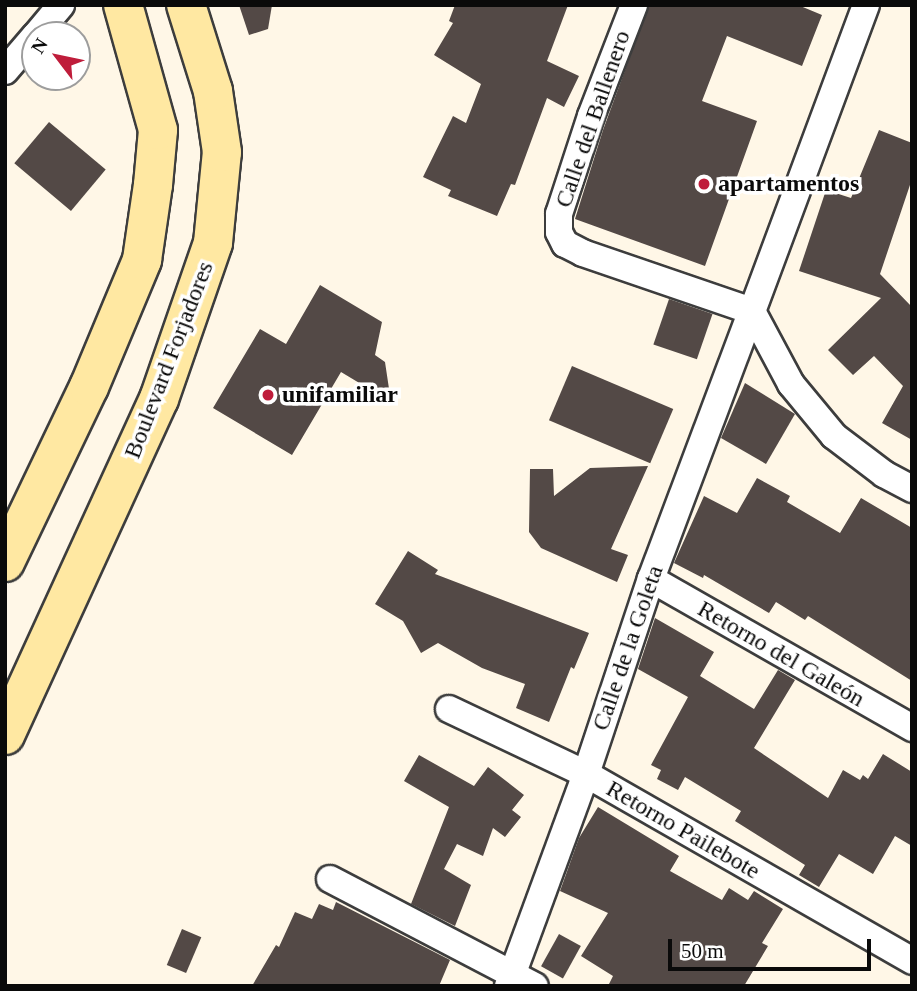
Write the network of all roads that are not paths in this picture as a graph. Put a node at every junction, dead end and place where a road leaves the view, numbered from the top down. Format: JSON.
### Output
{"nodes":[{"id":1,"x":61,"y":5,"type":"edge"},
{"id":2,"x":123,"y":5,"type":"edge"},
{"id":3,"x":186,"y":5,"type":"edge"},
{"id":4,"x":634,"y":5,"type":"edge"},
{"id":5,"x":866,"y":5,"type":"edge"},
{"id":6,"x":48,"y":21,"type":"edge"},
{"id":7,"x":21,"y":52,"type":"edge"},
{"id":8,"x":5,"y":71,"type":"edge"},
{"id":9,"x":752,"y":311,"type":"junction"},
{"id":10,"x":912,"y":489,"type":"edge"},
{"id":11,"x":5,"y":562,"type":"edge"},
{"id":12,"x":651,"y":579,"type":"junction"},
{"id":13,"x":449,"y":709,"type":"dead end"},
{"id":14,"x":912,"y":728,"type":"edge"},
{"id":15,"x":5,"y":735,"type":"edge"},
{"id":16,"x":586,"y":774,"type":"junction"},
{"id":17,"x":330,"y":879,"type":"dead end"},
{"id":18,"x":912,"y":961,"type":"edge"},
{"id":19,"x":519,"y":982,"type":"edge"}],
"edges":[{"from":1,"to":6,"type":"street"},
{"from":2,"to":11,"type":"main road"},
{"from":3,"to":15,"type":"main road","name":"Boulevard Forjadores"},
{"from":4,"to":9,"type":"street","name":"Calle del Ballenero"},
{"from":5,"to":9,"type":"street","name":"Calle de la Goleta"},
{"from":7,"to":8,"type":"street"},
{"from":9,"to":10,"type":"street"},
{"from":9,"to":12,"type":"street","name":"Calle de la Goleta"},
{"from":12,"to":14,"type":"street","name":"Retorno del Galeón"},
{"from":12,"to":16,"type":"street","name":"Calle de la Goleta"},
{"from":13,"to":16,"type":"street","name":"Retorno Pailebote"},
{"from":16,"to":18,"type":"street","name":"Retorno Pailebote"},
{"from":16,"to":19,"type":"street","name":"Calle de la Goleta"},
{"from":17,"to":19,"type":"street"}]}
